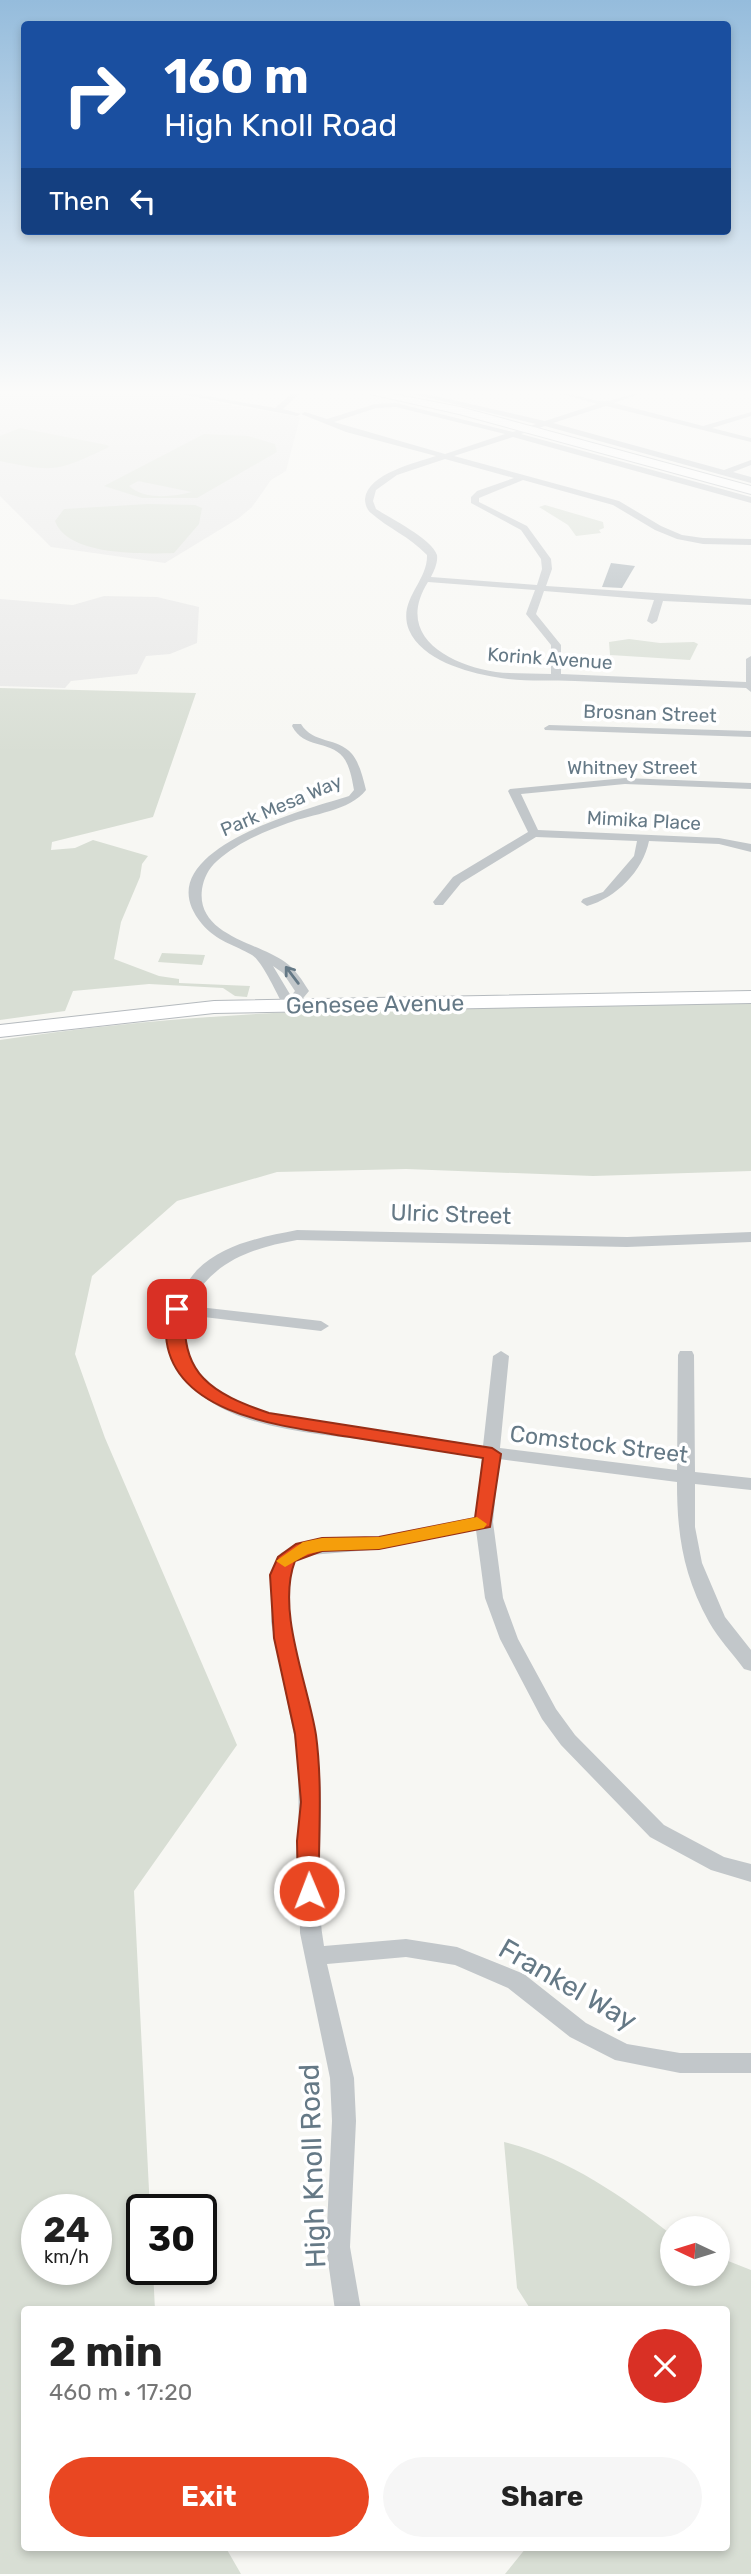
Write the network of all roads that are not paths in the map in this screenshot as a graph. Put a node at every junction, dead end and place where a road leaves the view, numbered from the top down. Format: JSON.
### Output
{"nodes":[{"id":1,"x":377,"y":514,"type":"edge"},
{"id":2,"x":499,"y":514,"type":"edge"},
{"id":3,"x":642,"y":514,"type":"edge"},
{"id":4,"x":751,"y":542,"type":"edge"},
{"id":5,"x":425,"y":579,"type":"junction"},
{"id":6,"x":540,"y":586,"type":"junction"},
{"id":7,"x":659,"y":599,"type":"junction"},
{"id":8,"x":751,"y":602,"type":"edge"},
{"id":9,"x":652,"y":621,"type":"dead end"},
{"id":10,"x":751,"y":659,"type":"edge"},
{"id":11,"x":556,"y":678,"type":"junction"},
{"id":12,"x":751,"y":686,"type":"edge"},
{"id":13,"x":297,"y":726,"type":"dead end"},
{"id":14,"x":549,"y":728,"type":"dead end"},
{"id":15,"x":751,"y":734,"type":"edge"},
{"id":16,"x":751,"y":786,"type":"edge"},
{"id":17,"x":534,"y":833,"type":"junction"},
{"id":18,"x":644,"y":837,"type":"junction"},
{"id":19,"x":751,"y":848,"type":"edge"},
{"id":20,"x":439,"y":902,"type":"dead end"},
{"id":21,"x":587,"y":902,"type":"dead end"},
{"id":22,"x":261,"y":956,"type":"junction"},
{"id":23,"x":751,"y":997,"type":"edge"},
{"id":24,"x":290,"y":1005,"type":"junction"},
{"id":25,"x":0,"y":1031,"type":"edge"},
{"id":26,"x":751,"y":1237,"type":"edge"},
{"id":27,"x":177,"y":1309,"type":"junction"},
{"id":28,"x":321,"y":1326,"type":"dead end"},
{"id":29,"x":686,"y":1355,"type":"dead end"},
{"id":30,"x":501,"y":1356,"type":"dead end"},
{"id":31,"x":492,"y":1454,"type":"junction"},
{"id":32,"x":687,"y":1477,"type":"junction"},
{"id":33,"x":751,"y":1484,"type":"edge"},
{"id":34,"x":484,"y":1522,"type":"junction"},
{"id":35,"x":751,"y":1664,"type":"edge"},
{"id":36,"x":751,"y":1873,"type":"edge"},
{"id":37,"x":315,"y":1956,"type":"junction"},
{"id":38,"x":751,"y":2063,"type":"edge"},
{"id":39,"x":347,"y":2306,"type":"edge"}],
"edges":[{"from":1,"to":5,"type":"street","name":"Korink Avenue"},
{"from":2,"to":6,"type":"street"},
{"from":3,"to":4,"type":"street"},
{"from":5,"to":6,"type":"street"},
{"from":5,"to":11,"type":"street","name":"Korink Avenue"},
{"from":6,"to":7,"type":"street"},
{"from":6,"to":11,"type":"street"},
{"from":7,"to":8,"type":"street"},
{"from":7,"to":9,"type":"street"},
{"from":10,"to":12,"type":"street"},
{"from":11,"to":12,"type":"street","name":"Korink Avenue"},
{"from":13,"to":22,"type":"street","name":"Park Mesa Way"},
{"from":14,"to":15,"type":"street","name":"Brosnan Street"},
{"from":16,"to":17,"type":"street","name":"Whitney Street"},
{"from":17,"to":18,"type":"street","name":"Mimika Place"},
{"from":17,"to":20,"type":"street"},
{"from":18,"to":19,"type":"street","name":"Mimika Place"},
{"from":18,"to":21,"type":"street"},
{"from":22,"to":24,"type":"street","name":"Park Mesa Way"},
{"from":24,"to":22,"type":"street","name":"Park Mesa Way","one_way":true},
{"from":23,"to":24,"type":"main road","name":"Genesee Avenue"},
{"from":24,"to":25,"type":"main road","name":"Genesee Avenue"},
{"from":26,"to":27,"type":"street","name":"Ulric Street"},
{"from":27,"to":28,"type":"street"},
{"from":27,"to":31,"type":"street","name":"Comstock Street"},
{"from":29,"to":32,"type":"street"},
{"from":30,"to":31,"type":"street"},
{"from":31,"to":32,"type":"street","name":"Comstock Street"},
{"from":31,"to":34,"type":"street"},
{"from":32,"to":33,"type":"street","name":"Comstock Street"},
{"from":32,"to":35,"type":"street"},
{"from":34,"to":36,"type":"street"},
{"from":34,"to":37,"type":"street","name":"High Knoll Road"},
{"from":37,"to":38,"type":"street","name":"Frankel Way"},
{"from":37,"to":39,"type":"street","name":"High Knoll Road"}]}
